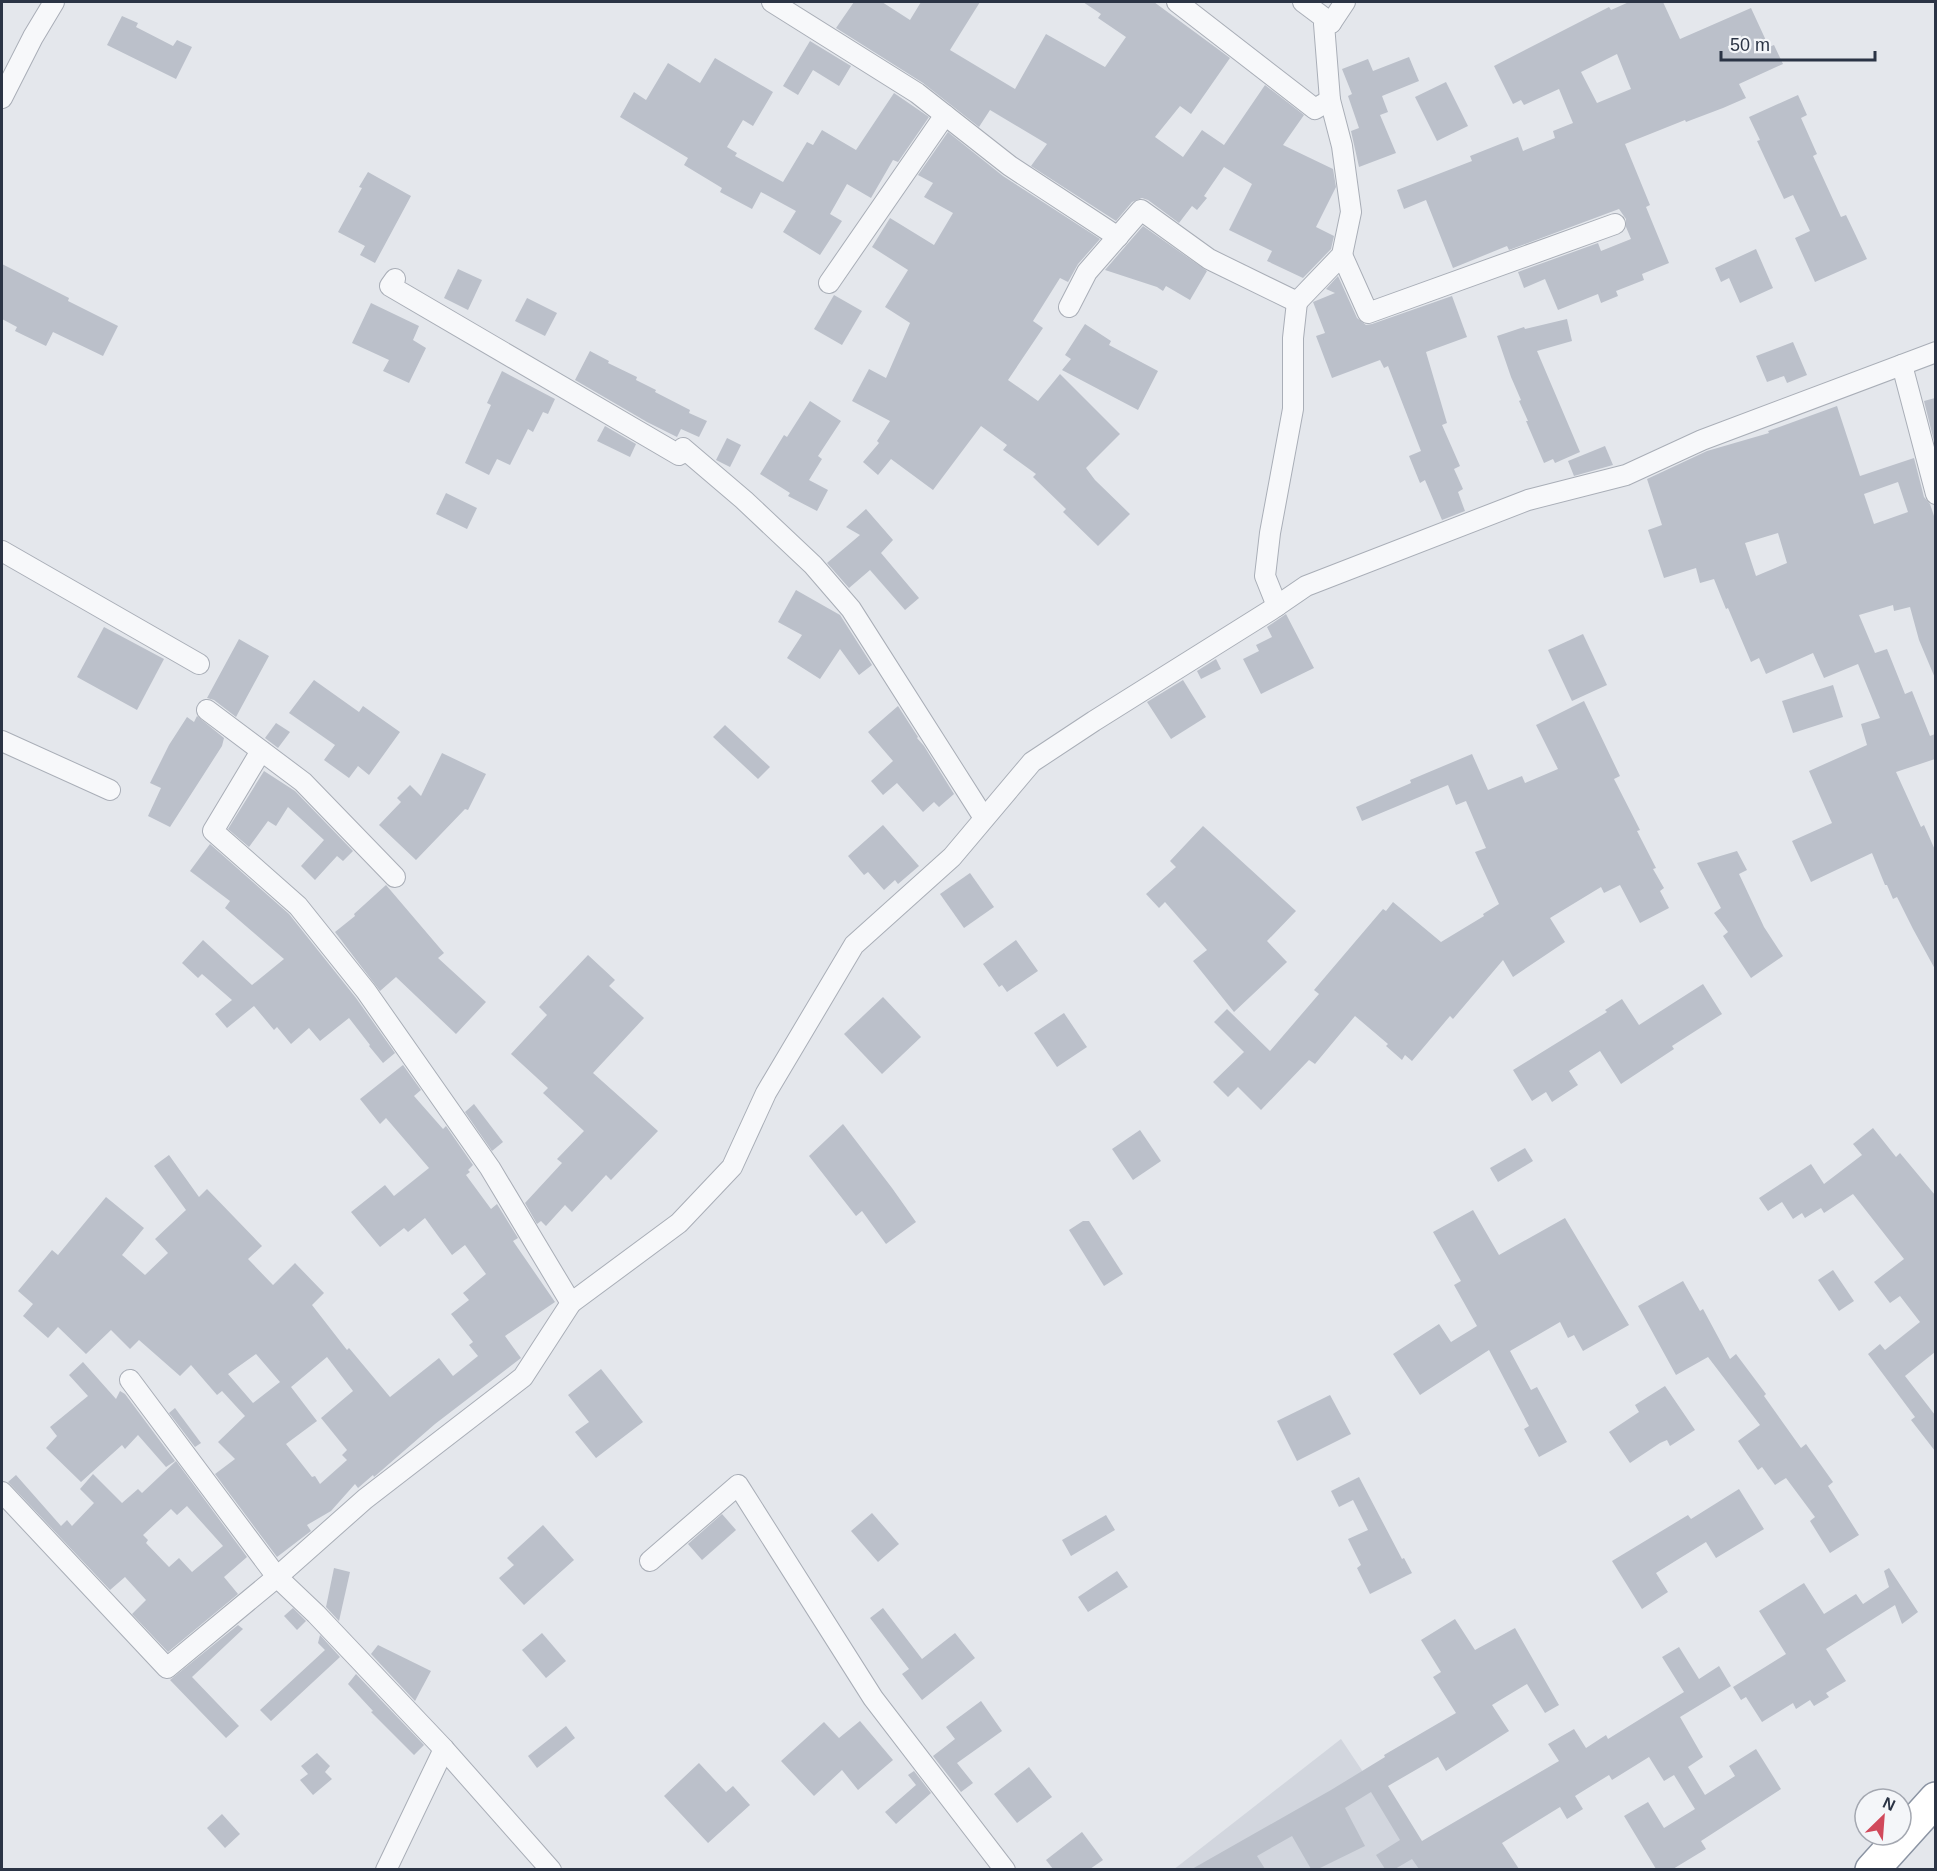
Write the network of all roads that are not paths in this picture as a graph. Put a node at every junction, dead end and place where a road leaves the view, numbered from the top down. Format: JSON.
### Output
{"nodes":[{"id":1,"x":54,"y":2,"type":"edge"},
{"id":2,"x":772,"y":2,"type":"edge"},
{"id":3,"x":1177,"y":2,"type":"edge"},
{"id":4,"x":1303,"y":2,"type":"edge"},
{"id":5,"x":1345,"y":2,"type":"edge"},
{"id":6,"x":1330,"y":23,"type":"junction"},
{"id":7,"x":2,"y":99,"type":"edge"},
{"id":8,"x":1330,"y":100,"type":"junction"},
{"id":9,"x":945,"y":115,"type":"junction"},
{"id":10,"x":1615,"y":224,"type":"dead end"},
{"id":11,"x":1118,"y":237,"type":"junction"},
{"id":12,"x":1342,"y":255,"type":"junction"},
{"id":13,"x":395,"y":279,"type":"dead end"},
{"id":14,"x":829,"y":283,"type":"dead end"},
{"id":15,"x":1297,"y":302,"type":"junction"},
{"id":16,"x":1069,"y":307,"type":"dead end"},
{"id":17,"x":1935,"y":352,"type":"edge"},
{"id":18,"x":1902,"y":365,"type":"junction"},
{"id":19,"x":1935,"y":494,"type":"edge"},
{"id":20,"x":2,"y":551,"type":"edge"},
{"id":21,"x":1277,"y":606,"type":"junction"},
{"id":22,"x":199,"y":664,"type":"dead end"},
{"id":23,"x":207,"y":710,"type":"dead end"},
{"id":24,"x":2,"y":741,"type":"edge"},
{"id":25,"x":261,"y":751,"type":"junction"},
{"id":26,"x":110,"y":790,"type":"dead end"},
{"id":27,"x":984,"y":818,"type":"junction"},
{"id":28,"x":395,"y":877,"type":"dead end"},
{"id":29,"x":571,"y":1303,"type":"junction"},
{"id":30,"x":130,"y":1380,"type":"dead end"},
{"id":31,"x":2,"y":1492,"type":"edge"},
{"id":32,"x":650,"y":1561,"type":"dead end"},
{"id":33,"x":276,"y":1577,"type":"junction"},
{"id":34,"x":444,"y":1749,"type":"junction"},
{"id":35,"x":1935,"y":1799,"type":"edge"},
{"id":36,"x":386,"y":1869,"type":"edge"},
{"id":37,"x":551,"y":1869,"type":"edge"},
{"id":38,"x":1005,"y":1869,"type":"edge"},
{"id":39,"x":1872,"y":1869,"type":"edge"}],
"edges":[{"from":1,"to":7,"type":"street"},
{"from":2,"to":9,"type":"street"},
{"from":3,"to":8,"type":"street"},
{"from":4,"to":6,"type":"street"},
{"from":5,"to":6,"type":"street"},
{"from":6,"to":8,"type":"street"},
{"from":8,"to":12,"type":"street"},
{"from":9,"to":11,"type":"street"},
{"from":9,"to":14,"type":"street"},
{"from":10,"to":12,"type":"street"},
{"from":11,"to":15,"type":"street"},
{"from":11,"to":16,"type":"street"},
{"from":12,"to":15,"type":"street"},
{"from":13,"to":27,"type":"street"},
{"from":15,"to":21,"type":"street"},
{"from":17,"to":18,"type":"street"},
{"from":18,"to":19,"type":"street"},
{"from":18,"to":21,"type":"street"},
{"from":20,"to":22,"type":"street"},
{"from":21,"to":27,"type":"street"},
{"from":23,"to":25,"type":"street"},
{"from":24,"to":26,"type":"street"},
{"from":25,"to":28,"type":"street"},
{"from":25,"to":29,"type":"street"},
{"from":27,"to":29,"type":"street"},
{"from":29,"to":33,"type":"street"},
{"from":30,"to":33,"type":"street"},
{"from":31,"to":33,"type":"street"},
{"from":32,"to":38,"type":"street"},
{"from":33,"to":34,"type":"street"},
{"from":34,"to":36,"type":"street"},
{"from":34,"to":37,"type":"street"},
{"from":35,"to":39,"type":"highway"}]}
